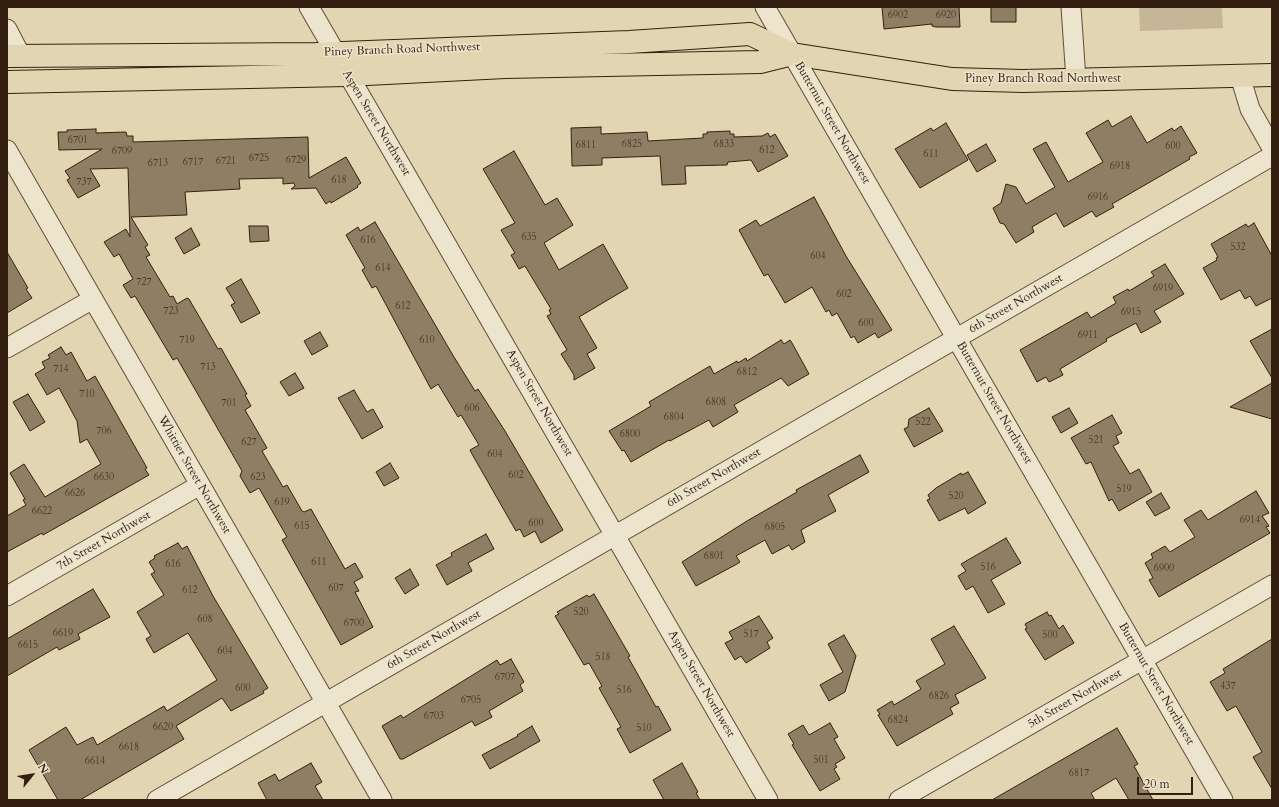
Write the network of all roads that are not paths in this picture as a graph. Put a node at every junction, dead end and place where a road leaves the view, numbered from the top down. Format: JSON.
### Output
{"nodes":[{"id":1,"x":309,"y":7,"type":"edge"},
{"id":2,"x":765,"y":7,"type":"edge"},
{"id":3,"x":1071,"y":7,"type":"edge"},
{"id":4,"x":7,"y":29,"type":"edge"},
{"id":5,"x":334,"y":53,"type":"junction"},
{"id":6,"x":792,"y":54,"type":"junction"},
{"id":7,"x":14,"y":56,"type":"edge"},
{"id":8,"x":347,"y":75,"type":"junction"},
{"id":9,"x":1272,"y":75,"type":"edge"},
{"id":10,"x":1240,"y":76,"type":"junction"},
{"id":11,"x":1076,"y":80,"type":"junction"},
{"id":12,"x":7,"y":82,"type":"edge"},
{"id":13,"x":1272,"y":148,"type":"edge"},
{"id":14,"x":7,"y":150,"type":"edge"},
{"id":15,"x":1272,"y":156,"type":"edge"},
{"id":16,"x":93,"y":299,"type":"junction"},
{"id":17,"x":956,"y":338,"type":"junction"},
{"id":18,"x":7,"y":348,"type":"edge"},
{"id":19,"x":200,"y":485,"type":"junction"},
{"id":20,"x":616,"y":535,"type":"junction"},
{"id":21,"x":1272,"y":585,"type":"edge"},
{"id":22,"x":7,"y":596,"type":"edge"},
{"id":23,"x":1142,"y":660,"type":"junction"},
{"id":24,"x":326,"y":702,"type":"junction"},
{"id":25,"x":157,"y":800,"type":"edge"},
{"id":26,"x":382,"y":800,"type":"edge"},
{"id":27,"x":768,"y":800,"type":"edge"},
{"id":28,"x":899,"y":800,"type":"edge"},
{"id":29,"x":1223,"y":800,"type":"edge"}],
"edges":[{"from":1,"to":5,"type":"street","name":"Aspen Street Northwest"},
{"from":2,"to":6,"type":"street","name":"Butternut Street Northwest"},
{"from":3,"to":11,"type":"street"},
{"from":4,"to":7,"type":"street"},
{"from":5,"to":6,"type":"main road","name":"Piney Branch Road Northwest"},
{"from":5,"to":7,"type":"main road","name":"Piney Branch Road Northwest"},
{"from":5,"to":8,"type":"street","name":"Aspen Street Northwest"},
{"from":6,"to":8,"type":"main road","name":"Piney Branch Road Northwest"},
{"from":6,"to":11,"type":"main road","name":"Piney Branch Road Northwest"},
{"from":6,"to":17,"type":"street","name":"Butternut Street Northwest"},
{"from":8,"to":12,"type":"main road","name":"Piney Branch Road Northwest"},
{"from":8,"to":20,"type":"street","name":"Aspen Street Northwest"},
{"from":9,"to":10,"type":"main road","name":"Piney Branch Road Northwest"},
{"from":10,"to":11,"type":"main road","name":"Piney Branch Road Northwest"},
{"from":10,"to":13,"type":"street"},
{"from":14,"to":16,"type":"street","name":"Whittier Street Northwest"},
{"from":15,"to":17,"type":"street","name":"6th Street Northwest"},
{"from":16,"to":18,"type":"street"},
{"from":16,"to":19,"type":"street","name":"Whittier Street Northwest"},
{"from":17,"to":20,"type":"street","name":"6th Street Northwest"},
{"from":17,"to":23,"type":"street","name":"Butternut Street Northwest"},
{"from":19,"to":22,"type":"street","name":"7th Street Northwest"},
{"from":19,"to":24,"type":"street","name":"Whittier Street Northwest"},
{"from":20,"to":24,"type":"street","name":"6th Street Northwest"},
{"from":20,"to":27,"type":"street","name":"Aspen Street Northwest"},
{"from":21,"to":23,"type":"street","name":"5th Street Northwest"},
{"from":23,"to":28,"type":"street","name":"5th Street Northwest"},
{"from":23,"to":29,"type":"street","name":"Butternut Street Northwest"},
{"from":24,"to":25,"type":"street","name":"6th Street Northwest"},
{"from":24,"to":26,"type":"street","name":"Whittier Street Northwest"}]}
